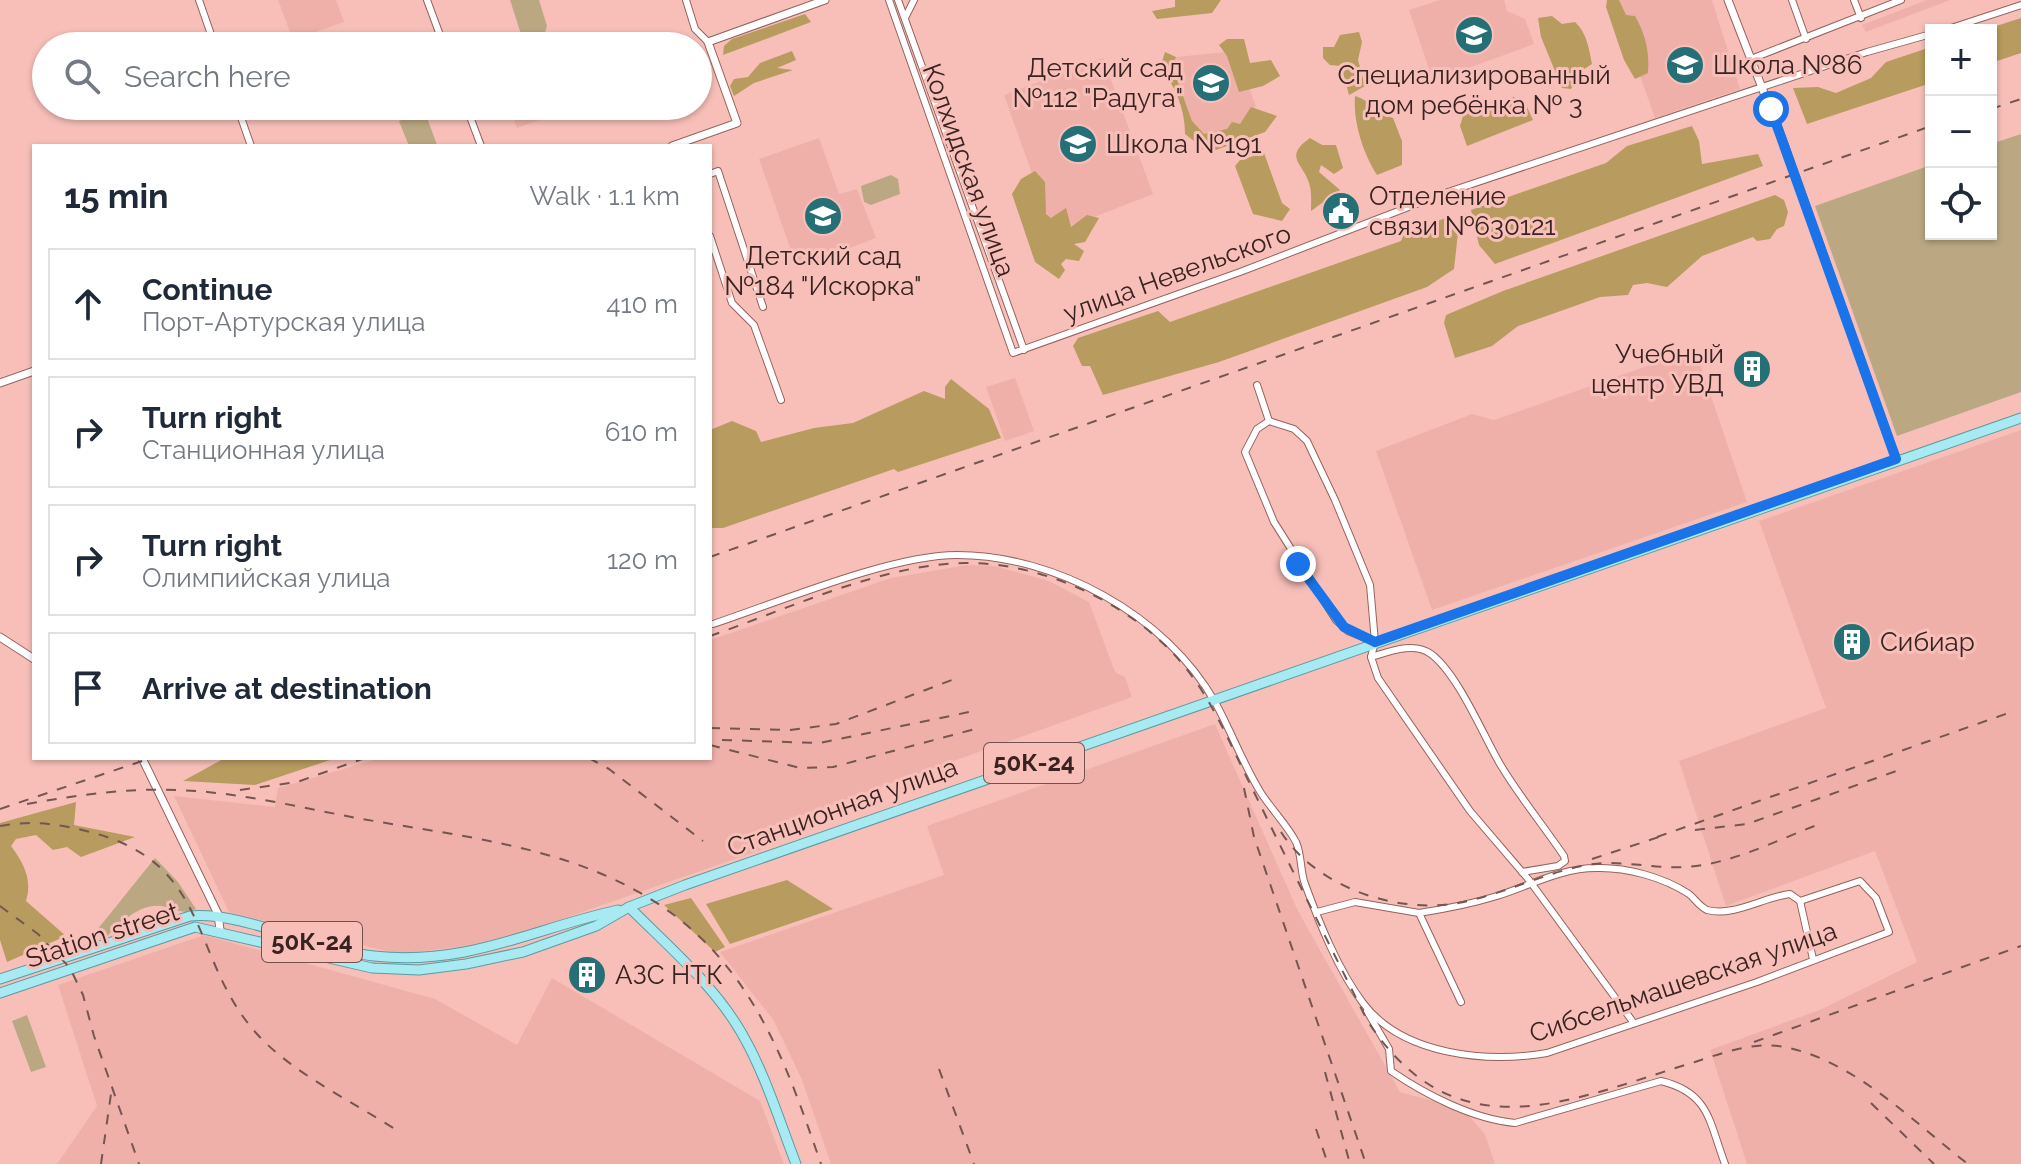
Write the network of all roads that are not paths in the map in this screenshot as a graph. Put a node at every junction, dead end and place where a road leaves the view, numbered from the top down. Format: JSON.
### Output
{"nodes":[{"id":1,"x":199,"y":0,"type":"edge"},
{"id":2,"x":427,"y":0,"type":"edge"},
{"id":3,"x":686,"y":0,"type":"edge"},
{"id":4,"x":825,"y":0,"type":"edge"},
{"id":5,"x":889,"y":0,"type":"edge"},
{"id":6,"x":898,"y":0,"type":"edge"},
{"id":7,"x":914,"y":0,"type":"edge"},
{"id":8,"x":1728,"y":0,"type":"edge"},
{"id":9,"x":1792,"y":0,"type":"edge"},
{"id":10,"x":1854,"y":0,"type":"edge"},
{"id":11,"x":1901,"y":0,"type":"edge"},
{"id":12,"x":2021,"y":5,"type":"edge"},
{"id":13,"x":905,"y":18,"type":"junction"},
{"id":14,"x":1861,"y":18,"type":"junction"},
{"id":15,"x":1963,"y":24,"type":"edge"},
{"id":16,"x":210,"y":32,"type":"edge"},
{"id":17,"x":439,"y":32,"type":"edge"},
{"id":18,"x":698,"y":32,"type":"edge"},
{"id":19,"x":1925,"y":36,"type":"edge"},
{"id":20,"x":1806,"y":39,"type":"junction"},
{"id":21,"x":712,"y":41,"type":"edge"},
{"id":22,"x":712,"y":53,"type":"edge"},
{"id":23,"x":1751,"y":59,"type":"junction"},
{"id":24,"x":1763,"y":87,"type":"junction"},
{"id":25,"x":242,"y":120,"type":"edge"},
{"id":26,"x":471,"y":120,"type":"edge"},
{"id":27,"x":250,"y":144,"type":"edge"},
{"id":28,"x":480,"y":144,"type":"edge"},
{"id":29,"x":680,"y":144,"type":"edge"},
{"id":30,"x":712,"y":173,"type":"edge"},
{"id":31,"x":712,"y":242,"type":"edge"},
{"id":32,"x":763,"y":307,"type":"dead end"},
{"id":33,"x":1024,"y":350,"type":"junction"},
{"id":34,"x":1013,"y":353,"type":"joint"},
{"id":35,"x":32,"y":372,"type":"edge"},
{"id":36,"x":0,"y":383,"type":"edge"},
{"id":37,"x":1257,"y":385,"type":"dead end"},
{"id":38,"x":781,"y":400,"type":"dead end"},
{"id":39,"x":2021,"y":418,"type":"edge"},
{"id":40,"x":1269,"y":421,"type":"junction"},
{"id":41,"x":1896,"y":459,"type":"junction"},
{"id":42,"x":713,"y":624,"type":"dead end"},
{"id":43,"x":0,"y":637,"type":"edge"},
{"id":44,"x":1375,"y":642,"type":"junction"},
{"id":45,"x":1371,"y":657,"type":"junction"},
{"id":46,"x":32,"y":658,"type":"edge"},
{"id":47,"x":1214,"y":700,"type":"junction"},
{"id":48,"x":143,"y":760,"type":"edge"},
{"id":49,"x":1522,"y":872,"type":"junction"},
{"id":50,"x":1531,"y":883,"type":"junction"},
{"id":51,"x":1800,"y":901,"type":"junction"},
{"id":52,"x":629,"y":907,"type":"junction"},
{"id":53,"x":1317,"y":912,"type":"junction"},
{"id":54,"x":1419,"y":913,"type":"junction"},
{"id":55,"x":218,"y":918,"type":"junction"},
{"id":56,"x":220,"y":930,"type":"junction"},
{"id":57,"x":1813,"y":959,"type":"junction"},
{"id":58,"x":0,"y":979,"type":"edge"},
{"id":59,"x":0,"y":993,"type":"edge"},
{"id":60,"x":1461,"y":1002,"type":"dead end"},
{"id":61,"x":1364,"y":1004,"type":"junction"},
{"id":62,"x":1633,"y":1022,"type":"junction"},
{"id":63,"x":796,"y":1164,"type":"edge"},
{"id":64,"x":1725,"y":1164,"type":"edge"}],
"edges":[{"from":1,"to":16,"type":"street"},
{"from":2,"to":17,"type":"street"},
{"from":3,"to":18,"type":"street"},
{"from":4,"to":21,"type":"street"},
{"from":5,"to":34,"type":"street","name":"Колхидская улица"},
{"from":6,"to":13,"type":"street","name":"Колхидская улица"},
{"from":7,"to":13,"type":"street"},
{"from":8,"to":23,"type":"street"},
{"from":9,"to":20,"type":"street"},
{"from":10,"to":14,"type":"street"},
{"from":11,"to":14,"type":"street"},
{"from":12,"to":15,"type":"street"},
{"from":13,"to":33,"type":"street","name":"Колхидская улица"},
{"from":14,"to":20,"type":"street"},
{"from":19,"to":24,"type":"street","name":"улица Невельского"},
{"from":20,"to":23,"type":"street"},
{"from":22,"to":29,"type":"street"},
{"from":23,"to":24,"type":"street"},
{"from":24,"to":33,"type":"street","name":"улица Невельского"},
{"from":24,"to":41,"type":"street"},
{"from":25,"to":27,"type":"street"},
{"from":26,"to":28,"type":"street"},
{"from":30,"to":32,"type":"street"},
{"from":31,"to":38,"type":"street"},
{"from":33,"to":34,"type":"street","name":"улица Невельского"},
{"from":35,"to":36,"type":"street"},
{"from":37,"to":40,"type":"street"},
{"from":39,"to":41,"type":"main road","name":"Станционная улица","number":"50К-24"},
{"from":40,"to":44,"type":"street"},
{"from":40,"to":44,"type":"street"},
{"from":41,"to":44,"type":"main road","name":"Станционная улица","number":"50К-24"},
{"from":42,"to":47,"type":"street","name":"Сибсельмашевская улица"},
{"from":43,"to":46,"type":"street"},
{"from":44,"to":45,"type":"street"},
{"from":44,"to":47,"type":"main road","name":"Станционная улица","number":"50К-24"},
{"from":45,"to":49,"type":"street"},
{"from":45,"to":49,"type":"street"},
{"from":47,"to":52,"type":"main road","name":"Станционная улица","number":"50К-24"},
{"from":47,"to":53,"type":"street","name":"Сибсельмашевская улица"},
{"from":48,"to":55,"type":"street"},
{"from":49,"to":50,"type":"street"},
{"from":50,"to":51,"type":"street"},
{"from":50,"to":54,"type":"street"},
{"from":50,"to":62,"type":"street"},
{"from":51,"to":57,"type":"street"},
{"from":51,"to":57,"type":"street","name":"Сибсельмашевская улица"},
{"from":52,"to":55,"type":"main road","name":"Станционная улица","number":"50К-24"},
{"from":52,"to":56,"type":"main road","name":"Станционная улица","number":"50К-24"},
{"from":52,"to":63,"type":"main road"},
{"from":53,"to":54,"type":"street"},
{"from":53,"to":61,"type":"street","name":"Сибсельмашевская улица"},
{"from":54,"to":60,"type":"street"},
{"from":55,"to":56,"type":"street"},
{"from":55,"to":58,"type":"main road","name":"Станционная улица","number":"50К-24"},
{"from":56,"to":59,"type":"main road","name":"Station street","number":"50К-24"},
{"from":57,"to":62,"type":"street","name":"Сибсельмашевская улица"},
{"from":61,"to":62,"type":"street","name":"Сибсельмашевская улица"},
{"from":61,"to":64,"type":"street"}]}
